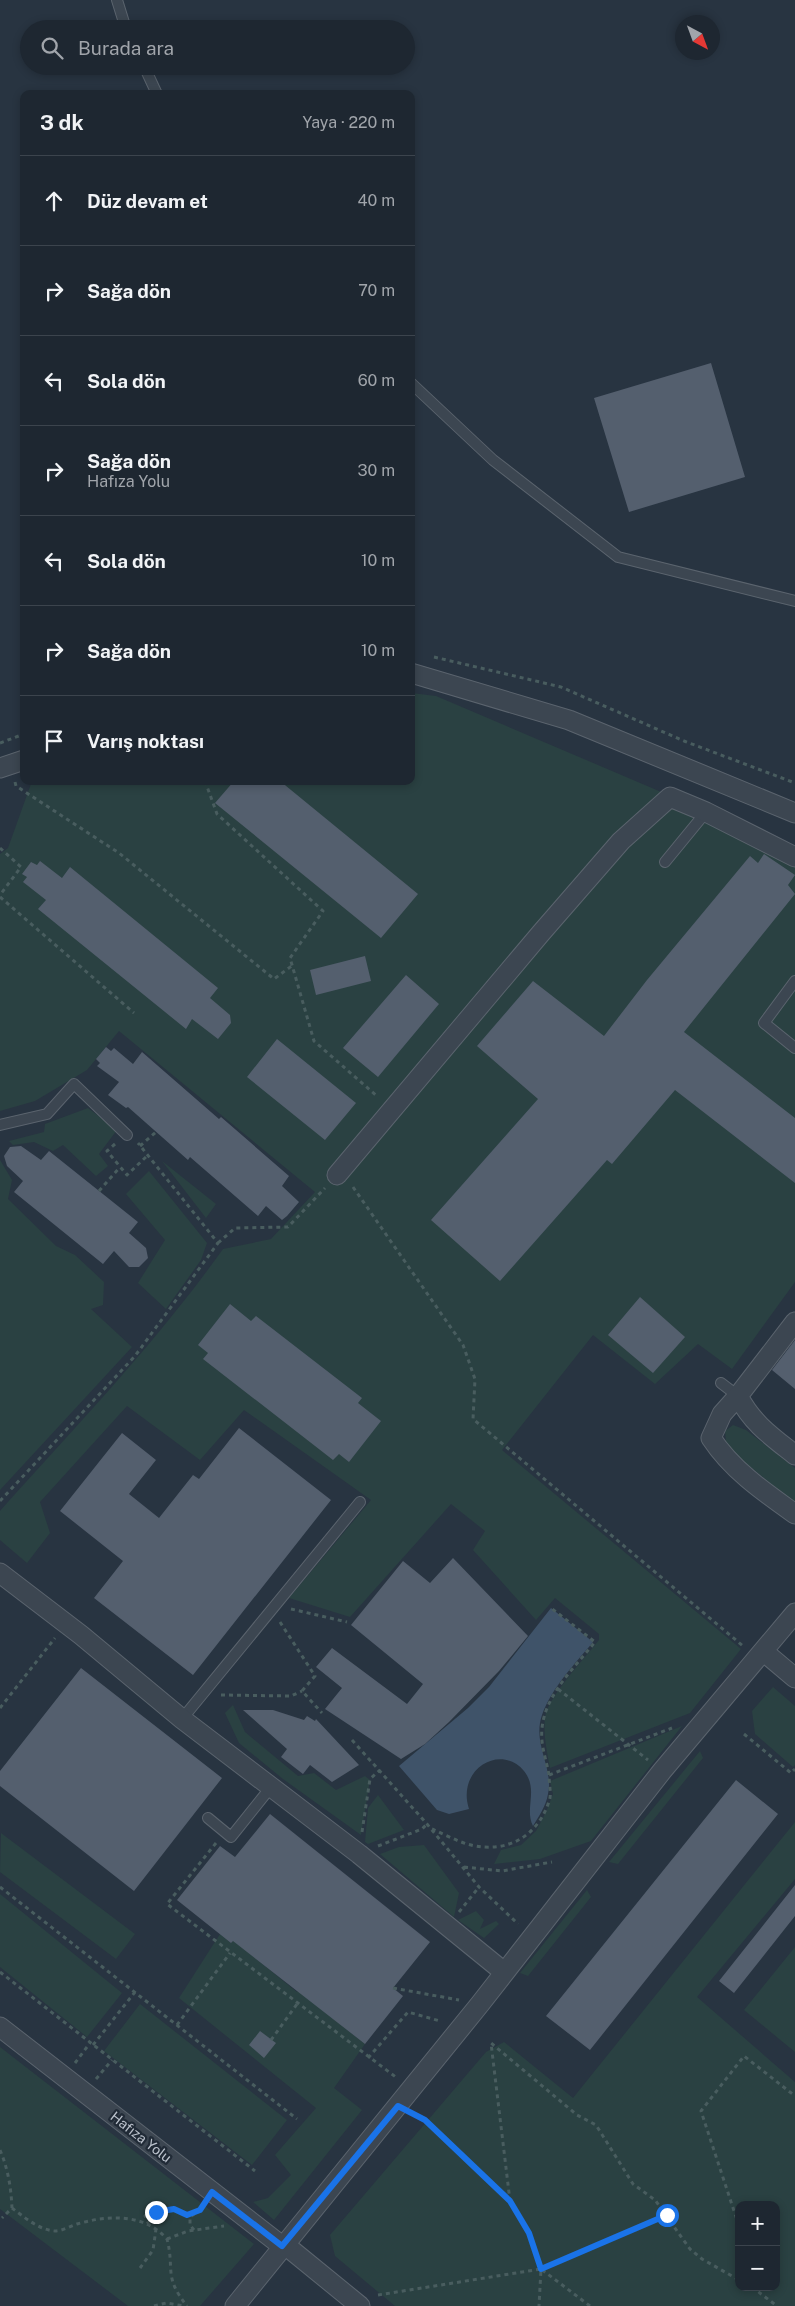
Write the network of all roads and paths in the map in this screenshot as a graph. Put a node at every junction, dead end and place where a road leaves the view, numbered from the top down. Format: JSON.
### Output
{"nodes":[{"id":1,"x":117,"y":0,"type":"edge"},
{"id":2,"x":123,"y":20,"type":"edge"},
{"id":3,"x":148,"y":75,"type":"edge"},
{"id":4,"x":155,"y":90,"type":"edge"},
{"id":5,"x":415,"y":386,"type":"edge"},
{"id":6,"x":795,"y":601,"type":"edge"},
{"id":7,"x":429,"y":656,"type":"dead end"},
{"id":8,"x":415,"y":674,"type":"edge"},
{"id":9,"x":20,"y":735,"type":"edge"},
{"id":10,"x":0,"y":742,"type":"edge"},
{"id":11,"x":11,"y":764,"type":"edge"},
{"id":12,"x":795,"y":784,"type":"edge"},
{"id":13,"x":206,"y":785,"type":"edge"},
{"id":14,"x":706,"y":812,"type":"junction"},
{"id":15,"x":795,"y":812,"type":"edge"},
{"id":16,"x":0,"y":848,"type":"edge"},
{"id":17,"x":795,"y":857,"type":"edge"},
{"id":18,"x":665,"y":862,"type":"dead end"},
{"id":19,"x":0,"y":896,"type":"edge"},
{"id":20,"x":293,"y":965,"type":"junction"},
{"id":21,"x":795,"y":981,"type":"edge"},
{"id":22,"x":134,"y":1012,"type":"dead end"},
{"id":23,"x":795,"y":1048,"type":"edge"},
{"id":24,"x":391,"y":1109,"type":"junction"},
{"id":25,"x":0,"y":1125,"type":"edge"},
{"id":26,"x":156,"y":1132,"type":"dead end"},
{"id":27,"x":127,"y":1134,"type":"junction"},
{"id":28,"x":140,"y":1146,"type":"junction"},
{"id":29,"x":148,"y":1156,"type":"junction"},
{"id":30,"x":120,"y":1167,"type":"junction"},
{"id":31,"x":337,"y":1175,"type":"joint"},
{"id":32,"x":352,"y":1186,"type":"dead end"},
{"id":33,"x":99,"y":1191,"type":"dead end"},
{"id":34,"x":218,"y":1243,"type":"junction"},
{"id":35,"x":795,"y":1322,"type":"edge"},
{"id":36,"x":721,"y":1382,"type":"dead end"},
{"id":37,"x":738,"y":1396,"type":"junction"},
{"id":38,"x":795,"y":1455,"type":"edge"},
{"id":39,"x":0,"y":1501,"type":"edge"},
{"id":40,"x":360,"y":1502,"type":"dead end"},
{"id":41,"x":795,"y":1514,"type":"edge"},
{"id":42,"x":0,"y":1573,"type":"edge"},
{"id":43,"x":274,"y":1607,"type":"junction"},
{"id":44,"x":551,"y":1608,"type":"dead end"},
{"id":45,"x":795,"y":1612,"type":"edge"},
{"id":46,"x":347,"y":1622,"type":"dead end"},
{"id":47,"x":50,"y":1631,"type":"dead end"},
{"id":48,"x":760,"y":1654,"type":"junction"},
{"id":49,"x":795,"y":1678,"type":"edge"},
{"id":50,"x":558,"y":1689,"type":"junction"},
{"id":51,"x":302,"y":1692,"type":"junction"},
{"id":52,"x":201,"y":1695,"type":"junction"},
{"id":53,"x":0,"y":1708,"type":"edge"},
{"id":54,"x":322,"y":1713,"type":"dead end"},
{"id":55,"x":182,"y":1718,"type":"junction"},
{"id":56,"x":673,"y":1727,"type":"dead end"},
{"id":57,"x":744,"y":1734,"type":"dead end"},
{"id":58,"x":352,"y":1740,"type":"dead end"},
{"id":59,"x":627,"y":1744,"type":"junction"},
{"id":60,"x":795,"y":1769,"type":"edge"},
{"id":61,"x":380,"y":1770,"type":"junction"},
{"id":62,"x":662,"y":1771,"type":"junction"},
{"id":63,"x":549,"y":1775,"type":"junction"},
{"id":64,"x":271,"y":1787,"type":"junction"},
{"id":65,"x":208,"y":1818,"type":"dead end"},
{"id":66,"x":428,"y":1824,"type":"junction"},
{"id":67,"x":432,"y":1829,"type":"junction"},
{"id":68,"x":224,"y":1832,"type":"junction"},
{"id":69,"x":359,"y":1854,"type":"junction"},
{"id":70,"x":552,"y":1862,"type":"dead end"},
{"id":71,"x":463,"y":1867,"type":"junction"},
{"id":72,"x":0,"y":1887,"type":"edge"},
{"id":73,"x":479,"y":1887,"type":"junction"},
{"id":74,"x":447,"y":1927,"type":"junction"},
{"id":75,"x":531,"y":1937,"type":"junction"},
{"id":76,"x":230,"y":1953,"type":"junction"},
{"id":77,"x":0,"y":1972,"type":"edge"},
{"id":78,"x":504,"y":1972,"type":"junction"},
{"id":79,"x":393,"y":1988,"type":"dead end"},
{"id":80,"x":135,"y":1992,"type":"junction"},
{"id":81,"x":297,"y":2004,"type":"junction"},
{"id":82,"x":480,"y":2004,"type":"junction"},
{"id":83,"x":177,"y":2025,"type":"junction"},
{"id":84,"x":0,"y":2027,"type":"edge"},
{"id":85,"x":460,"y":2027,"type":"junction"},
{"id":86,"x":271,"y":2040,"type":"dead end"},
{"id":87,"x":91,"y":2044,"type":"junction"},
{"id":88,"x":84,"y":2051,"type":"dead end"},
{"id":89,"x":368,"y":2058,"type":"junction"},
{"id":90,"x":112,"y":2060,"type":"junction"},
{"id":91,"x":377,"y":2065,"type":"dead end"},
{"id":92,"x":106,"y":2067,"type":"dead end"},
{"id":93,"x":795,"y":2096,"type":"edge"},
{"id":94,"x":398,"y":2106,"type":"junction"},
{"id":95,"x":296,"y":2118,"type":"dead end"},
{"id":96,"x":0,"y":2150,"type":"edge"},
{"id":97,"x":255,"y":2171,"type":"dead end"},
{"id":98,"x":212,"y":2192,"type":"junction"},
{"id":99,"x":510,"y":2201,"type":"junction"},
{"id":100,"x":12,"y":2208,"type":"junction"},
{"id":101,"x":200,"y":2210,"type":"junction"},
{"id":102,"x":735,"y":2214,"type":"edge"},
{"id":103,"x":667,"y":2215,"type":"junction"},
{"id":104,"x":2,"y":2218,"type":"dead end"},
{"id":105,"x":252,"y":2223,"type":"junction"},
{"id":106,"x":150,"y":2225,"type":"junction"},
{"id":107,"x":156,"y":2228,"type":"junction"},
{"id":108,"x":194,"y":2230,"type":"junction"},
{"id":109,"x":166,"y":2239,"type":"junction"},
{"id":110,"x":283,"y":2245,"type":"junction"},
{"id":111,"x":140,"y":2268,"type":"dead end"},
{"id":112,"x":541,"y":2269,"type":"junction"},
{"id":113,"x":735,"y":2278,"type":"edge"},
{"id":114,"x":761,"y":2292,"type":"edge"},
{"id":115,"x":378,"y":2295,"type":"dead end"},
{"id":116,"x":154,"y":2306,"type":"edge"},
{"id":117,"x":186,"y":2306,"type":"edge"},
{"id":118,"x":235,"y":2306,"type":"edge"},
{"id":119,"x":360,"y":2306,"type":"edge"},
{"id":120,"x":539,"y":2306,"type":"edge"},
{"id":121,"x":590,"y":2306,"type":"edge"},
{"id":122,"x":777,"y":2306,"type":"edge"}],
"edges":[{"from":1,"to":2,"type":"lane"},
{"from":3,"to":4,"type":"lane"},
{"from":5,"to":6,"type":"lane"},
{"from":7,"to":12,"type":"path"},
{"from":8,"to":15,"type":"street"},
{"from":9,"to":10,"type":"path"},
{"from":11,"to":20,"type":"path"},
{"from":13,"to":20,"type":"path"},
{"from":14,"to":17,"type":"street"},
{"from":14,"to":18,"type":"lane"},
{"from":14,"to":24,"type":"street"},
{"from":16,"to":19,"type":"path"},
{"from":19,"to":22,"type":"path"},
{"from":20,"to":24,"type":"path"},
{"from":21,"to":23,"type":"lane"},
{"from":24,"to":31,"type":"street"},
{"from":25,"to":27,"type":"lane"},
{"from":26,"to":28,"type":"path"},
{"from":27,"to":28,"type":"path"},
{"from":27,"to":30,"type":"path"},
{"from":28,"to":29,"type":"path"},
{"from":29,"to":30,"type":"path"},
{"from":29,"to":34,"type":"path"},
{"from":30,"to":33,"type":"path"},
{"from":31,"to":34,"type":"path"},
{"from":32,"to":48,"type":"path"},
{"from":34,"to":39,"type":"path"},
{"from":35,"to":37,"type":"street"},
{"from":36,"to":37,"type":"lane"},
{"from":37,"to":38,"type":"street"},
{"from":37,"to":41,"type":"street"},
{"from":40,"to":43,"type":"lane"},
{"from":42,"to":55,"type":"street"},
{"from":43,"to":46,"type":"path"},
{"from":43,"to":51,"type":"path"},
{"from":43,"to":52,"type":"lane"},
{"from":44,"to":50,"type":"path"},
{"from":45,"to":48,"type":"street"},
{"from":47,"to":53,"type":"path"},
{"from":48,"to":49,"type":"street"},
{"from":48,"to":62,"type":"street"},
{"from":50,"to":59,"type":"path"},
{"from":50,"to":63,"type":"path"},
{"from":51,"to":52,"type":"path"},
{"from":51,"to":54,"type":"path"},
{"from":52,"to":55,"type":"lane"},
{"from":55,"to":64,"type":"street"},
{"from":56,"to":59,"type":"path"},
{"from":57,"to":60,"type":"path"},
{"from":58,"to":61,"type":"path"},
{"from":59,"to":62,"type":"path"},
{"from":59,"to":63,"type":"path"},
{"from":61,"to":66,"type":"path"},
{"from":61,"to":69,"type":"path"},
{"from":62,"to":75,"type":"street"},
{"from":63,"to":67,"type":"path"},
{"from":64,"to":68,"type":"lane"},
{"from":64,"to":69,"type":"street"},
{"from":65,"to":68,"type":"lane"},
{"from":66,"to":67,"type":"path"},
{"from":66,"to":69,"type":"path"},
{"from":67,"to":71,"type":"path"},
{"from":68,"to":76,"type":"path"},
{"from":69,"to":74,"type":"street"},
{"from":70,"to":71,"type":"path"},
{"from":71,"to":73,"type":"path"},
{"from":72,"to":80,"type":"path"},
{"from":73,"to":74,"type":"path"},
{"from":73,"to":75,"type":"path"},
{"from":74,"to":78,"type":"street"},
{"from":75,"to":78,"type":"street"},
{"from":76,"to":81,"type":"path"},
{"from":76,"to":83,"type":"path"},
{"from":77,"to":87,"type":"path"},
{"from":78,"to":82,"type":"street"},
{"from":79,"to":82,"type":"path"},
{"from":80,"to":83,"type":"path"},
{"from":80,"to":87,"type":"path"},
{"from":81,"to":86,"type":"path"},
{"from":81,"to":89,"type":"path"},
{"from":82,"to":85,"type":"street"},
{"from":83,"to":95,"type":"path"},
{"from":84,"to":98,"type":"street","name":"Hafıza Yolu"},
{"from":85,"to":89,"type":"path"},
{"from":85,"to":94,"type":"street"},
{"from":87,"to":88,"type":"path"},
{"from":87,"to":90,"type":"path"},
{"from":89,"to":91,"type":"path"},
{"from":90,"to":92,"type":"path"},
{"from":90,"to":97,"type":"path"},
{"from":93,"to":102,"type":"path"},
{"from":94,"to":99,"type":"path"},
{"from":94,"to":110,"type":"street"},
{"from":96,"to":100,"type":"path"},
{"from":98,"to":101,"type":"path"},
{"from":98,"to":105,"type":"street","name":"Hafıza Yolu"},
{"from":99,"to":103,"type":"path"},
{"from":99,"to":112,"type":"path"},
{"from":100,"to":104,"type":"path"},
{"from":100,"to":106,"type":"path"},
{"from":101,"to":106,"type":"path"},
{"from":101,"to":108,"type":"path"},
{"from":103,"to":112,"type":"path"},
{"from":103,"to":113,"type":"path"},
{"from":105,"to":108,"type":"path"},
{"from":105,"to":110,"type":"street","name":"Hafıza Yolu"},
{"from":106,"to":107,"type":"path"},
{"from":107,"to":109,"type":"path"},
{"from":107,"to":111,"type":"path"},
{"from":108,"to":109,"type":"path"},
{"from":109,"to":117,"type":"path"},
{"from":110,"to":118,"type":"street"},
{"from":110,"to":119,"type":"street","name":"Hafıza Yolu"},
{"from":112,"to":115,"type":"path"},
{"from":112,"to":120,"type":"path"},
{"from":112,"to":121,"type":"path"},
{"from":114,"to":122,"type":"path"},
{"from":116,"to":117,"type":"path"}]}
